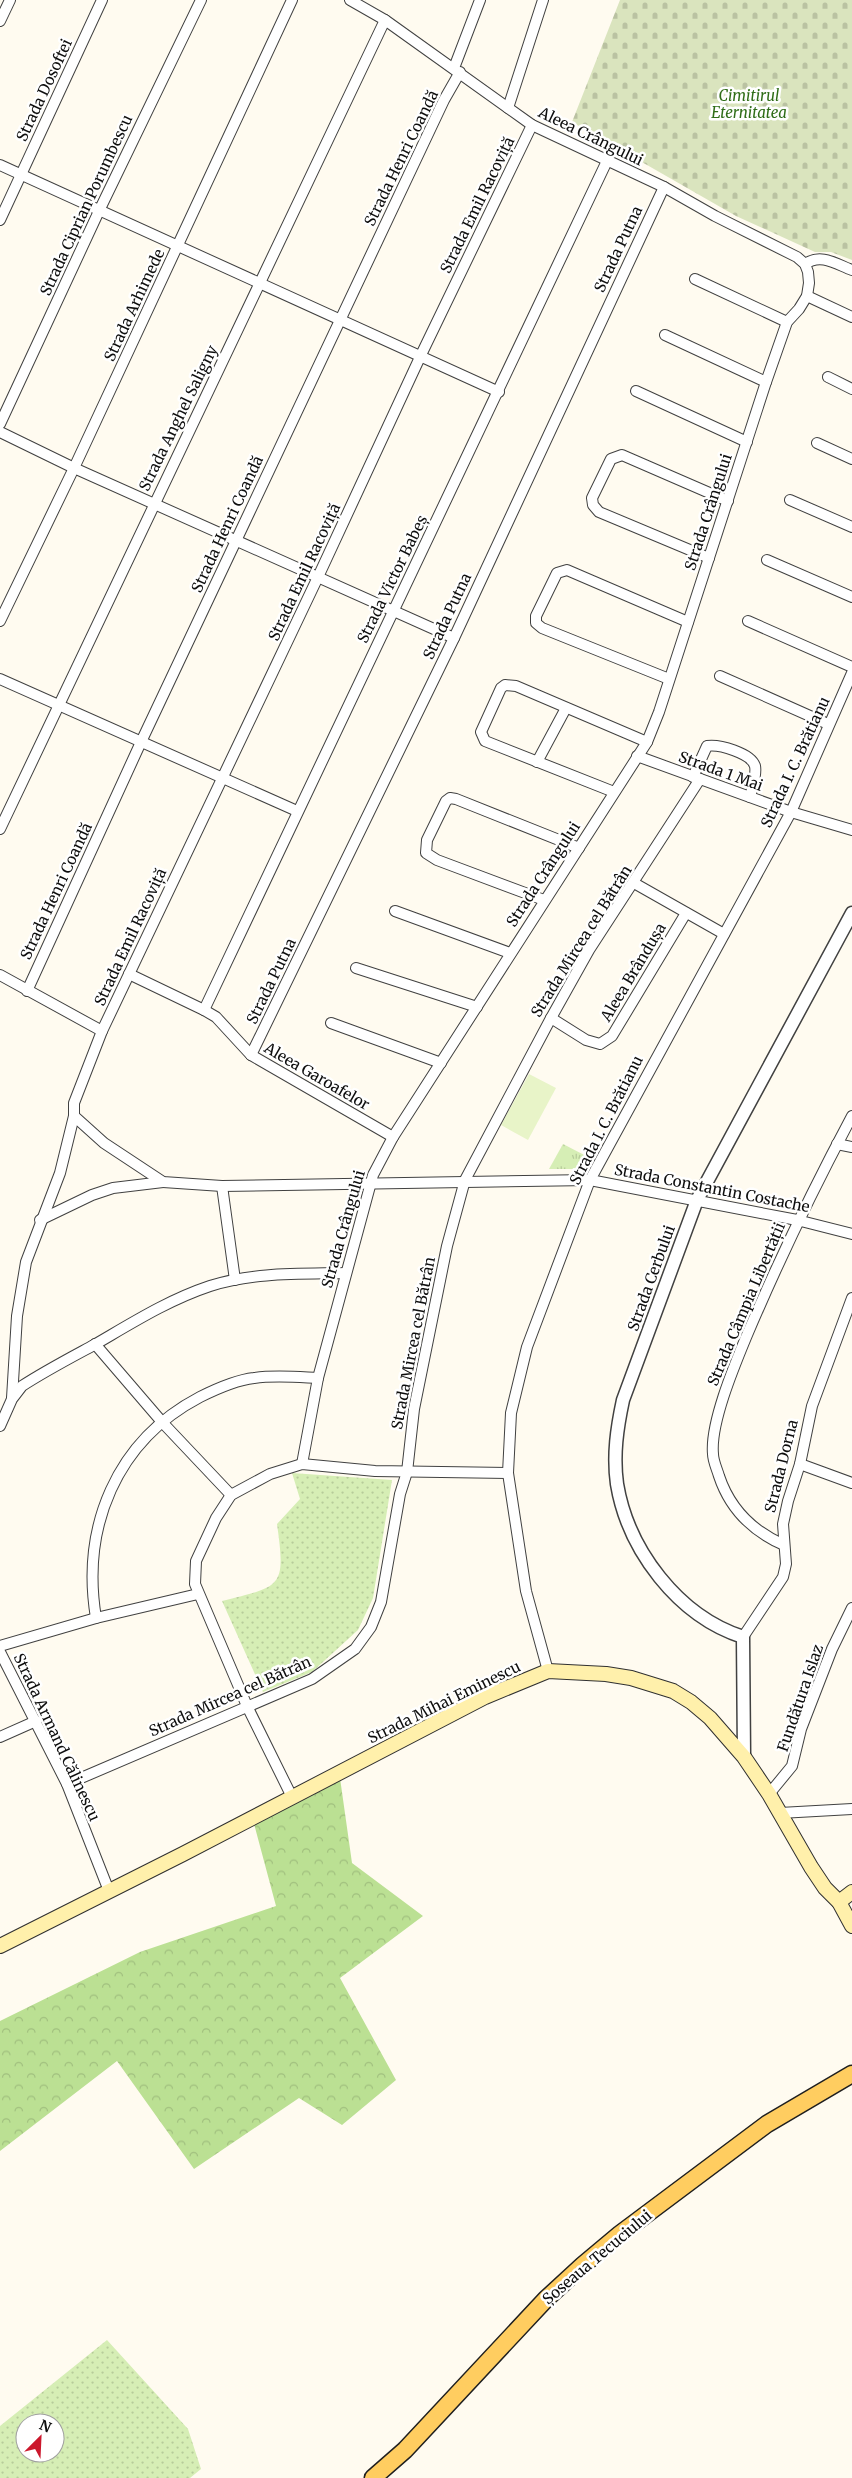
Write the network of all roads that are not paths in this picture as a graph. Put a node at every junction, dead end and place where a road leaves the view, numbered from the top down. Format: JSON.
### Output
{"nodes":[{"id":1,"x":10,"y":0,"type":"edge"},
{"id":2,"x":102,"y":0,"type":"edge"},
{"id":3,"x":201,"y":0,"type":"edge"},
{"id":4,"x":292,"y":0,"type":"edge"},
{"id":5,"x":350,"y":0,"type":"edge"},
{"id":6,"x":480,"y":0,"type":"edge"},
{"id":7,"x":543,"y":0,"type":"edge"},
{"id":8,"x":385,"y":20,"type":"junction"},
{"id":9,"x":0,"y":21,"type":"edge"},
{"id":10,"x":457,"y":70,"type":"junction"},
{"id":11,"x":508,"y":108,"type":"junction"},
{"id":12,"x":532,"y":125,"type":"junction"},
{"id":13,"x":607,"y":161,"type":"junction"},
{"id":14,"x":0,"y":166,"type":"edge"},
{"id":15,"x":21,"y":175,"type":"junction"},
{"id":16,"x":664,"y":187,"type":"junction"},
{"id":17,"x":99,"y":211,"type":"junction"},
{"id":18,"x":0,"y":220,"type":"edge"},
{"id":19,"x":177,"y":247,"type":"junction"},
{"id":20,"x":805,"y":264,"type":"junction"},
{"id":21,"x":852,"y":270,"type":"edge"},
{"id":22,"x":695,"y":279,"type":"dead end"},
{"id":23,"x":259,"y":283,"type":"junction"},
{"id":24,"x":807,"y":296,"type":"junction"},
{"id":25,"x":852,"y":317,"type":"edge"},
{"id":26,"x":340,"y":318,"type":"junction"},
{"id":27,"x":787,"y":322,"type":"junction"},
{"id":28,"x":665,"y":335,"type":"dead end"},
{"id":29,"x":421,"y":355,"type":"junction"},
{"id":30,"x":828,"y":377,"type":"dead end"},
{"id":31,"x":766,"y":382,"type":"junction"},
{"id":32,"x":852,"y":389,"type":"edge"},
{"id":33,"x":636,"y":391,"type":"dead end"},
{"id":34,"x":499,"y":392,"type":"junction"},
{"id":35,"x":0,"y":424,"type":"edge"},
{"id":36,"x":0,"y":432,"type":"edge"},
{"id":37,"x":747,"y":442,"type":"junction"},
{"id":38,"x":818,"y":443,"type":"dead end"},
{"id":39,"x":852,"y":459,"type":"edge"},
{"id":40,"x":74,"y":468,"type":"junction"},
{"id":41,"x":790,"y":500,"type":"dead end"},
{"id":42,"x":728,"y":501,"type":"junction"},
{"id":43,"x":154,"y":503,"type":"junction"},
{"id":44,"x":852,"y":527,"type":"edge"},
{"id":45,"x":237,"y":540,"type":"junction"},
{"id":46,"x":709,"y":558,"type":"junction"},
{"id":47,"x":767,"y":560,"type":"dead end"},
{"id":48,"x":318,"y":577,"type":"junction"},
{"id":49,"x":852,"y":597,"type":"edge"},
{"id":50,"x":393,"y":609,"type":"junction"},
{"id":51,"x":0,"y":621,"type":"edge"},
{"id":52,"x":748,"y":621,"type":"dead end"},
{"id":53,"x":688,"y":622,"type":"junction"},
{"id":54,"x":454,"y":638,"type":"junction"},
{"id":55,"x":852,"y":667,"type":"edge"},
{"id":56,"x":852,"y":673,"type":"edge"},
{"id":57,"x":720,"y":676,"type":"dead end"},
{"id":58,"x":669,"y":679,"type":"junction"},
{"id":59,"x":0,"y":680,"type":"edge"},
{"id":60,"x":57,"y":706,"type":"junction"},
{"id":61,"x":566,"y":708,"type":"junction"},
{"id":62,"x":828,"y":724,"type":"junction"},
{"id":63,"x":141,"y":742,"type":"junction"},
{"id":64,"x":647,"y":742,"type":"junction"},
{"id":65,"x":637,"y":756,"type":"junction"},
{"id":66,"x":537,"y":762,"type":"junction"},
{"id":67,"x":222,"y":778,"type":"junction"},
{"id":68,"x":696,"y":778,"type":"junction"},
{"id":69,"x":614,"y":792,"type":"junction"},
{"id":70,"x":750,"y":797,"type":"junction"},
{"id":71,"x":297,"y":811,"type":"junction"},
{"id":72,"x":791,"y":812,"type":"junction"},
{"id":73,"x":0,"y":829,"type":"edge"},
{"id":74,"x":852,"y":830,"type":"edge"},
{"id":75,"x":579,"y":848,"type":"junction"},
{"id":76,"x":634,"y":883,"type":"junction"},
{"id":77,"x":544,"y":900,"type":"junction"},
{"id":78,"x":395,"y":911,"type":"dead end"},
{"id":79,"x":686,"y":913,"type":"junction"},
{"id":80,"x":852,"y":913,"type":"edge"},
{"id":81,"x":724,"y":934,"type":"junction"},
{"id":82,"x":510,"y":953,"type":"junction"},
{"id":83,"x":356,"y":968,"type":"dead end"},
{"id":84,"x":129,"y":974,"type":"junction"},
{"id":85,"x":0,"y":975,"type":"edge"},
{"id":86,"x":26,"y":991,"type":"junction"},
{"id":87,"x":477,"y":1007,"type":"junction"},
{"id":88,"x":204,"y":1010,"type":"junction"},
{"id":89,"x":551,"y":1018,"type":"junction"},
{"id":90,"x":331,"y":1023,"type":"dead end"},
{"id":91,"x":102,"y":1031,"type":"junction"},
{"id":92,"x":251,"y":1055,"type":"junction"},
{"id":93,"x":441,"y":1063,"type":"junction"},
{"id":94,"x":74,"y":1116,"type":"junction"},
{"id":95,"x":852,"y":1116,"type":"edge"},
{"id":96,"x":393,"y":1137,"type":"junction"},
{"id":97,"x":837,"y":1144,"type":"junction"},
{"id":98,"x":852,"y":1147,"type":"edge"},
{"id":99,"x":465,"y":1180,"type":"junction"},
{"id":100,"x":590,"y":1180,"type":"junction"},
{"id":101,"x":163,"y":1182,"type":"junction"},
{"id":102,"x":371,"y":1182,"type":"junction"},
{"id":103,"x":222,"y":1186,"type":"junction"},
{"id":104,"x":696,"y":1200,"type":"junction"},
{"id":105,"x":40,"y":1220,"type":"junction"},
{"id":106,"x":797,"y":1220,"type":"junction"},
{"id":107,"x":852,"y":1234,"type":"edge"},
{"id":108,"x":346,"y":1273,"type":"junction"},
{"id":109,"x":235,"y":1280,"type":"junction"},
{"id":110,"x":852,"y":1298,"type":"edge"},
{"id":111,"x":95,"y":1344,"type":"junction"},
{"id":112,"x":318,"y":1378,"type":"junction"},
{"id":113,"x":12,"y":1398,"type":"junction"},
{"id":114,"x":162,"y":1422,"type":"junction"},
{"id":115,"x":0,"y":1426,"type":"edge"},
{"id":116,"x":302,"y":1464,"type":"junction"},
{"id":117,"x":800,"y":1464,"type":"junction"},
{"id":118,"x":407,"y":1472,"type":"junction"},
{"id":119,"x":508,"y":1473,"type":"junction"},
{"id":120,"x":852,"y":1483,"type":"edge"},
{"id":121,"x":231,"y":1495,"type":"junction"},
{"id":122,"x":784,"y":1545,"type":"junction"},
{"id":123,"x":198,"y":1594,"type":"junction"},
{"id":124,"x":852,"y":1608,"type":"edge"},
{"id":125,"x":96,"y":1618,"type":"junction"},
{"id":126,"x":743,"y":1637,"type":"junction"},
{"id":127,"x":0,"y":1646,"type":"edge"},
{"id":128,"x":0,"y":1652,"type":"edge"},
{"id":129,"x":548,"y":1671,"type":"junction"},
{"id":130,"x":247,"y":1706,"type":"junction"},
{"id":131,"x":36,"y":1721,"type":"junction"},
{"id":132,"x":0,"y":1737,"type":"edge"},
{"id":133,"x":744,"y":1757,"type":"junction"},
{"id":134,"x":67,"y":1784,"type":"junction"},
{"id":135,"x":769,"y":1794,"type":"junction"},
{"id":136,"x":292,"y":1797,"type":"junction"},
{"id":137,"x":852,"y":1809,"type":"edge"},
{"id":138,"x":780,"y":1813,"type":"junction"},
{"id":139,"x":109,"y":1891,"type":"junction"},
{"id":140,"x":852,"y":1892,"type":"edge"},
{"id":141,"x":839,"y":1902,"type":"junction"},
{"id":142,"x":852,"y":1926,"type":"edge"},
{"id":143,"x":0,"y":1946,"type":"edge"},
{"id":144,"x":852,"y":2074,"type":"edge"},
{"id":145,"x":374,"y":2478,"type":"edge"}],
"edges":[{"from":1,"to":9,"type":"street"},
{"from":2,"to":15,"type":"street","name":"Strada Dosoftei"},
{"from":3,"to":17,"type":"street","name":"Strada Ciprian Porumbescu"},
{"from":4,"to":19,"type":"street","name":"Strada Arhimede"},
{"from":5,"to":8,"type":"street","name":"Aleea Crângului"},
{"from":6,"to":10,"type":"street","name":"Strada Henri Coandă"},
{"from":7,"to":11,"type":"street"},
{"from":8,"to":10,"type":"street","name":"Aleea Crângului"},
{"from":8,"to":23,"type":"street","name":"Strada Anghel Saligny"},
{"from":10,"to":11,"type":"street","name":"Aleea Crângului"},
{"from":10,"to":26,"type":"street","name":"Strada Henri Coandă"},
{"from":11,"to":12,"type":"street","name":"Aleea Crângului"},
{"from":12,"to":13,"type":"street","name":"Aleea Crângului"},
{"from":12,"to":29,"type":"street","name":"Strada Emil Racoviță"},
{"from":13,"to":16,"type":"street","name":"Aleea Crângului"},
{"from":13,"to":34,"type":"street","name":"Strada Victor Babeș"},
{"from":14,"to":15,"type":"street"},
{"from":15,"to":17,"type":"street"},
{"from":15,"to":18,"type":"street","name":"Strada Dosoftei"},
{"from":16,"to":20,"type":"street","name":"Aleea Crângului"},
{"from":16,"to":54,"type":"street","name":"Strada Putna"},
{"from":17,"to":19,"type":"street"},
{"from":17,"to":35,"type":"street","name":"Strada Ciprian Porumbescu"},
{"from":19,"to":23,"type":"street"},
{"from":19,"to":40,"type":"street","name":"Strada Arhimede"},
{"from":20,"to":21,"type":"street"},
{"from":20,"to":24,"type":"street"},
{"from":22,"to":27,"type":"street"},
{"from":23,"to":26,"type":"street"},
{"from":23,"to":43,"type":"street","name":"Strada Anghel Saligny"},
{"from":24,"to":25,"type":"street"},
{"from":24,"to":27,"type":"street","name":"Strada Crângului"},
{"from":26,"to":29,"type":"street"},
{"from":26,"to":45,"type":"street","name":"Strada Henri Coandă"},
{"from":27,"to":31,"type":"street","name":"Strada Crângului"},
{"from":28,"to":31,"type":"street"},
{"from":29,"to":34,"type":"street"},
{"from":29,"to":48,"type":"street","name":"Strada Emil Racoviță"},
{"from":30,"to":32,"type":"street"},
{"from":31,"to":37,"type":"street","name":"Strada Crângului"},
{"from":33,"to":37,"type":"street"},
{"from":34,"to":50,"type":"street","name":"Strada Victor Babeș"},
{"from":36,"to":40,"type":"street"},
{"from":37,"to":42,"type":"street","name":"Strada Crângului"},
{"from":38,"to":39,"type":"street"},
{"from":40,"to":43,"type":"street"},
{"from":40,"to":51,"type":"street","name":"Strada Arhimede"},
{"from":41,"to":44,"type":"street"},
{"from":42,"to":46,"type":"street","name":"Strada Crângului"},
{"from":42,"to":46,"type":"street"},
{"from":43,"to":45,"type":"street"},
{"from":43,"to":60,"type":"street","name":"Strada Anghel Saligny"},
{"from":45,"to":48,"type":"street"},
{"from":45,"to":63,"type":"street","name":"Strada Henri Coandă"},
{"from":46,"to":53,"type":"street","name":"Strada Crângului"},
{"from":47,"to":49,"type":"street"},
{"from":48,"to":50,"type":"street"},
{"from":48,"to":67,"type":"street","name":"Strada Emil Racoviță"},
{"from":50,"to":54,"type":"street"},
{"from":50,"to":71,"type":"street","name":"Strada Victor Babeș"},
{"from":52,"to":55,"type":"street"},
{"from":53,"to":58,"type":"street","name":"Strada Crângului"},
{"from":53,"to":58,"type":"street"},
{"from":54,"to":92,"type":"street","name":"Strada Putna"},
{"from":56,"to":62,"type":"street","name":"Strada I. C. Brătianu"},
{"from":57,"to":62,"type":"street"},
{"from":58,"to":64,"type":"street","name":"Strada Crângului"},
{"from":59,"to":60,"type":"street"},
{"from":60,"to":63,"type":"street"},
{"from":60,"to":73,"type":"street","name":"Strada Anghel Saligny"},
{"from":61,"to":64,"type":"street"},
{"from":61,"to":66,"type":"street"},
{"from":61,"to":66,"type":"street"},
{"from":62,"to":72,"type":"street","name":"Strada I. C. Brătianu"},
{"from":63,"to":67,"type":"street"},
{"from":63,"to":86,"type":"street","name":"Strada Henri Coandă"},
{"from":64,"to":65,"type":"street","name":"Strada Crângului"},
{"from":65,"to":68,"type":"street","name":"Strada 1 Mai"},
{"from":65,"to":69,"type":"street","name":"Strada Crângului"},
{"from":66,"to":69,"type":"street"},
{"from":67,"to":71,"type":"street"},
{"from":67,"to":84,"type":"street","name":"Strada Emil Racoviță"},
{"from":68,"to":70,"type":"street","name":"Strada 1 Mai"},
{"from":68,"to":70,"type":"street","name":"Strada Mircea cel Bătrân"},
{"from":68,"to":76,"type":"street","name":"Strada Mircea cel Bătrân"},
{"from":69,"to":75,"type":"street","name":"Strada Crângului"},
{"from":70,"to":72,"type":"street","name":"Strada 1 Mai"},
{"from":71,"to":88,"type":"street","name":"Strada Victor Babeș"},
{"from":72,"to":74,"type":"street","name":"Strada 1 Mai"},
{"from":72,"to":81,"type":"street","name":"Strada I. C. Brătianu"},
{"from":75,"to":77,"type":"street","name":"Strada Crângului"},
{"from":75,"to":77,"type":"street"},
{"from":76,"to":79,"type":"street","name":"Aleea Brândușa"},
{"from":76,"to":89,"type":"street","name":"Strada Mircea cel Bătrân"},
{"from":77,"to":82,"type":"street","name":"Strada Crângului"},
{"from":78,"to":82,"type":"street"},
{"from":79,"to":81,"type":"street","name":"Aleea Brândușa"},
{"from":79,"to":89,"type":"street","name":"Aleea Brândușa"},
{"from":80,"to":104,"type":"street","name":"Strada Cerbului"},
{"from":81,"to":100,"type":"street","name":"Strada I. C. Brătianu"},
{"from":82,"to":87,"type":"street","name":"Strada Crângului"},
{"from":83,"to":87,"type":"street"},
{"from":84,"to":88,"type":"street","name":"Aleea Garoafelor"},
{"from":84,"to":91,"type":"street","name":"Strada Emil Racoviță"},
{"from":85,"to":86,"type":"street"},
{"from":86,"to":91,"type":"street"},
{"from":87,"to":93,"type":"street","name":"Strada Crângului"},
{"from":88,"to":92,"type":"street","name":"Aleea Garoafelor"},
{"from":89,"to":99,"type":"street","name":"Strada Mircea cel Bătrân"},
{"from":90,"to":93,"type":"street"},
{"from":91,"to":94,"type":"street"},
{"from":92,"to":96,"type":"street","name":"Aleea Garoafelor"},
{"from":93,"to":96,"type":"street","name":"Strada Crângului"},
{"from":94,"to":101,"type":"street","name":"Strada Constantin Costache"},
{"from":94,"to":105,"type":"street"},
{"from":95,"to":97,"type":"street","name":"Strada Câmpia Libertății"},
{"from":96,"to":102,"type":"street","name":"Strada Crângului"},
{"from":97,"to":98,"type":"street"},
{"from":97,"to":106,"type":"street","name":"Strada Câmpia Libertății"},
{"from":99,"to":100,"type":"street","name":"Strada Constantin Costache"},
{"from":99,"to":102,"type":"street","name":"Strada Constantin Costache"},
{"from":99,"to":118,"type":"street","name":"Strada Mircea cel Bătrân"},
{"from":100,"to":104,"type":"street","name":"Strada Constantin Costache"},
{"from":100,"to":119,"type":"street","name":"Strada I. C. Brătianu"},
{"from":101,"to":103,"type":"street","name":"Strada Constantin Costache"},
{"from":101,"to":105,"type":"street"},
{"from":102,"to":103,"type":"street","name":"Strada Constantin Costache"},
{"from":102,"to":108,"type":"street","name":"Strada Crângului"},
{"from":103,"to":109,"type":"street"},
{"from":104,"to":106,"type":"street","name":"Strada Constantin Costache"},
{"from":104,"to":126,"type":"street","name":"Strada Cerbului"},
{"from":105,"to":113,"type":"street"},
{"from":106,"to":107,"type":"street","name":"Strada Constantin Costache"},
{"from":106,"to":122,"type":"street","name":"Strada Câmpia Libertății"},
{"from":108,"to":109,"type":"street"},
{"from":108,"to":112,"type":"street","name":"Strada Crângului"},
{"from":109,"to":111,"type":"street"},
{"from":110,"to":117,"type":"street","name":"Strada Dorna"},
{"from":111,"to":113,"type":"street"},
{"from":111,"to":114,"type":"street"},
{"from":112,"to":114,"type":"street"},
{"from":112,"to":116,"type":"street","name":"Strada Crângului"},
{"from":113,"to":115,"type":"street"},
{"from":114,"to":121,"type":"street"},
{"from":114,"to":125,"type":"street"},
{"from":116,"to":118,"type":"street"},
{"from":116,"to":121,"type":"street"},
{"from":117,"to":120,"type":"street"},
{"from":117,"to":122,"type":"street","name":"Strada Dorna"},
{"from":118,"to":119,"type":"street"},
{"from":118,"to":130,"type":"street","name":"Strada Mircea cel Bătrân"},
{"from":119,"to":129,"type":"street","name":"Strada I. C. Brătianu"},
{"from":121,"to":123,"type":"street"},
{"from":122,"to":126,"type":"street","name":"Strada Dorna"},
{"from":123,"to":125,"type":"street"},
{"from":123,"to":130,"type":"street"},
{"from":124,"to":135,"type":"street","name":"Fundătura Islaz"},
{"from":125,"to":127,"type":"street"},
{"from":126,"to":133,"type":"street"},
{"from":128,"to":131,"type":"street","name":"Strada Armand Călinescu"},
{"from":129,"to":133,"type":"main road","name":"Strada Mihai Eminescu"},
{"from":129,"to":136,"type":"main road","name":"Strada Mihai Eminescu"},
{"from":130,"to":134,"type":"street","name":"Strada Mircea cel Bătrân"},
{"from":130,"to":136,"type":"street"},
{"from":131,"to":132,"type":"street"},
{"from":131,"to":134,"type":"street","name":"Strada Armand Călinescu"},
{"from":133,"to":135,"type":"main road","name":"Strada Mihai Eminescu"},
{"from":134,"to":139,"type":"street","name":"Strada Armand Călinescu"},
{"from":135,"to":138,"type":"main road","name":"Strada Mihai Eminescu"},
{"from":136,"to":139,"type":"main road","name":"Strada Mihai Eminescu"},
{"from":137,"to":138,"type":"street"},
{"from":138,"to":141,"type":"main road","name":"Strada Mihai Eminescu"},
{"from":139,"to":143,"type":"main road","name":"Strada Mihai Eminescu"},
{"from":140,"to":141,"type":"main road"},
{"from":141,"to":142,"type":"main road","name":"Strada Mihai Eminescu"},
{"from":144,"to":145,"type":"main road","name":"Șoseaua Tecuciului"}]}
